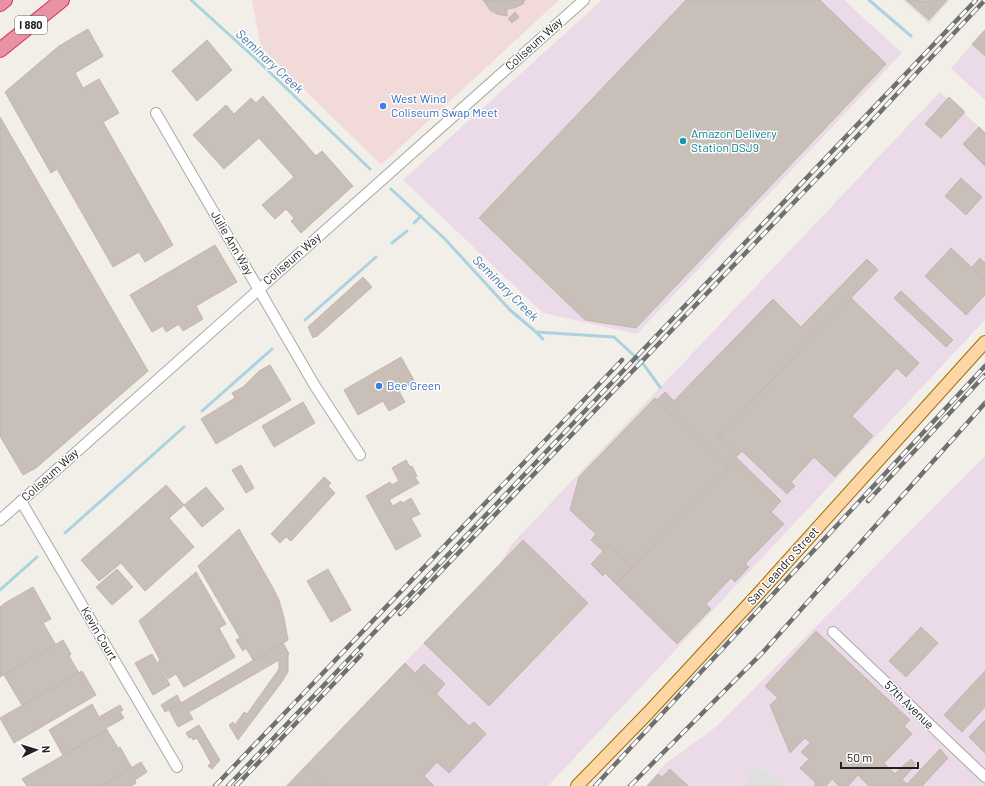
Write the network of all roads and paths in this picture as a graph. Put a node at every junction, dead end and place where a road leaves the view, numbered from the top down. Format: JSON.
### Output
{"nodes":[{"id":1,"x":5,"y":0,"type":"edge"},
{"id":2,"x":62,"y":0,"type":"edge"},
{"id":3,"x":584,"y":0,"type":"edge"},
{"id":4,"x":0,"y":4,"type":"edge"},
{"id":5,"x":0,"y":50,"type":"edge"},
{"id":6,"x":156,"y":113,"type":"dead end"},
{"id":7,"x":258,"y":289,"type":"junction"},
{"id":8,"x":985,"y":342,"type":"edge"},
{"id":9,"x":360,"y":455,"type":"dead end"},
{"id":10,"x":21,"y":501,"type":"junction"},
{"id":11,"x":0,"y":520,"type":"edge"},
{"id":12,"x":833,"y":632,"type":"dead end"},
{"id":13,"x":177,"y":766,"type":"dead end"},
{"id":14,"x":985,"y":777,"type":"edge"},
{"id":15,"x":578,"y":786,"type":"edge"}],
"edges":[{"from":1,"to":4,"type":"highway"},
{"from":2,"to":5,"type":"highway","number":"I 880"},
{"from":3,"to":7,"type":"street","name":"Coliseum Way"},
{"from":6,"to":7,"type":"street","name":"Julie Ann Way"},
{"from":7,"to":9,"type":"street","name":"Julie Ann Way"},
{"from":7,"to":10,"type":"street","name":"Coliseum Way"},
{"from":8,"to":15,"type":"main road","name":"San Leandro Street"},
{"from":10,"to":11,"type":"street","name":"Coliseum Way"},
{"from":10,"to":13,"type":"street","name":"Kevin Court"},
{"from":12,"to":14,"type":"street","name":"57th Avenue"}]}
